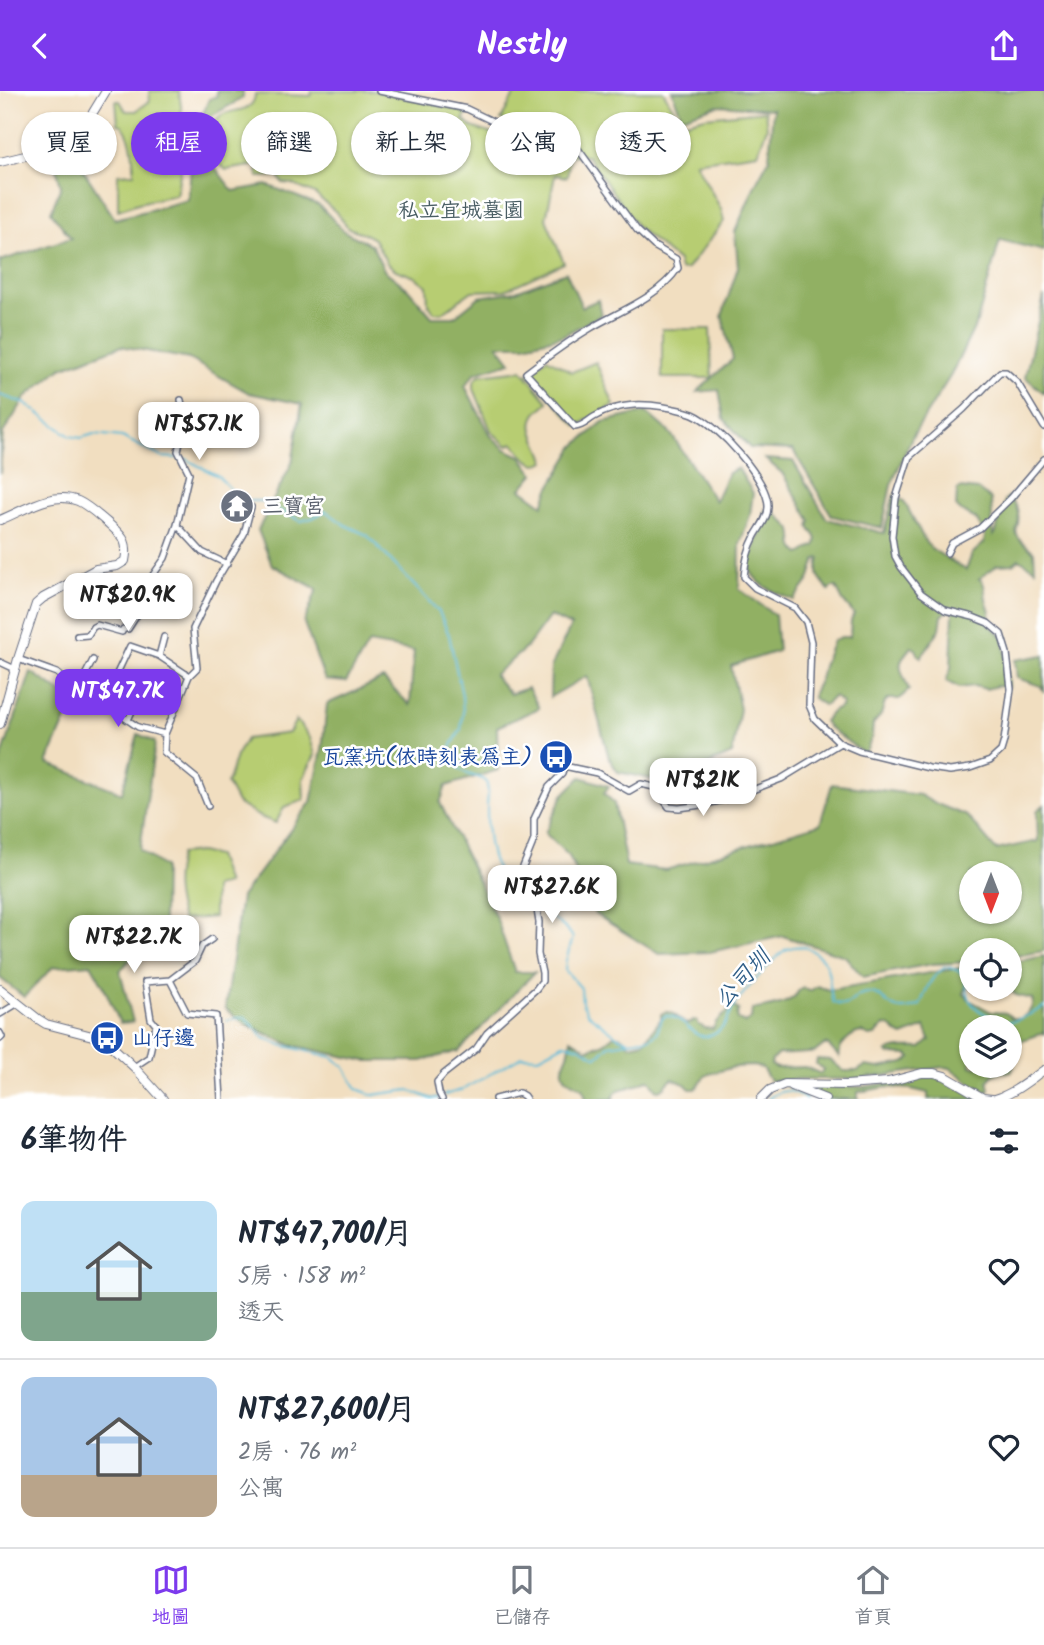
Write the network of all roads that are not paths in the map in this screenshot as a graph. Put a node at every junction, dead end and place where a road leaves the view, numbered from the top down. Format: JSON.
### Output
{"nodes":[{"id":1,"x":106,"y":91,"type":"edge"},
{"id":2,"x":379,"y":91,"type":"edge"},
{"id":3,"x":0,"y":162,"type":"edge"},
{"id":4,"x":181,"y":400,"type":"dead end"},
{"id":5,"x":1044,"y":427,"type":"edge"},
{"id":6,"x":1044,"y":459,"type":"edge"},
{"id":7,"x":234,"y":501,"type":"dead end"},
{"id":8,"x":0,"y":520,"type":"edge"},
{"id":9,"x":177,"y":525,"type":"junction"},
{"id":10,"x":947,"y":553,"type":"dead end"},
{"id":11,"x":227,"y":564,"type":"junction"},
{"id":12,"x":77,"y":636,"type":"dead end"},
{"id":13,"x":164,"y":636,"type":"dead end"},
{"id":14,"x":159,"y":656,"type":"junction"},
{"id":15,"x":18,"y":659,"type":"junction"},
{"id":16,"x":93,"y":660,"type":"dead end"},
{"id":17,"x":0,"y":663,"type":"edge"},
{"id":18,"x":15,"y":669,"type":"junction"},
{"id":19,"x":189,"y":676,"type":"junction"},
{"id":20,"x":145,"y":682,"type":"dead end"},
{"id":21,"x":78,"y":689,"type":"junction"},
{"id":22,"x":103,"y":703,"type":"junction"},
{"id":23,"x":128,"y":720,"type":"junction"},
{"id":24,"x":0,"y":724,"type":"edge"},
{"id":25,"x":164,"y":734,"type":"junction"},
{"id":26,"x":840,"y":743,"type":"junction"},
{"id":27,"x":552,"y":749,"type":"dead end"},
{"id":28,"x":564,"y":766,"type":"junction"},
{"id":29,"x":208,"y":806,"type":"dead end"},
{"id":30,"x":212,"y":939,"type":"dead end"},
{"id":31,"x":170,"y":980,"type":"junction"},
{"id":32,"x":0,"y":989,"type":"edge"},
{"id":33,"x":18,"y":1003,"type":"junction"},
{"id":34,"x":0,"y":1014,"type":"edge"},
{"id":35,"x":0,"y":1033,"type":"edge"},
{"id":36,"x":0,"y":1039,"type":"edge"},
{"id":37,"x":134,"y":1067,"type":"junction"},
{"id":38,"x":1044,"y":1070,"type":"edge"},
{"id":39,"x":785,"y":1084,"type":"junction"},
{"id":40,"x":441,"y":1097,"type":"edge"},
{"id":41,"x":163,"y":1099,"type":"edge"},
{"id":42,"x":221,"y":1099,"type":"edge"},
{"id":43,"x":495,"y":1099,"type":"edge"},
{"id":44,"x":526,"y":1099,"type":"edge"},
{"id":45,"x":761,"y":1099,"type":"edge"},
{"id":46,"x":825,"y":1099,"type":"edge"},
{"id":47,"x":993,"y":1099,"type":"edge"}],
"edges":[{"from":1,"to":3,"type":"street"},
{"from":2,"to":26,"type":"street"},
{"from":4,"to":9,"type":"street"},
{"from":5,"to":26,"type":"street"},
{"from":6,"to":10,"type":"street"},
{"from":7,"to":11,"type":"street"},
{"from":8,"to":15,"type":"street"},
{"from":9,"to":11,"type":"street"},
{"from":9,"to":12,"type":"street"},
{"from":11,"to":19,"type":"street"},
{"from":13,"to":14,"type":"street"},
{"from":14,"to":19,"type":"street"},
{"from":14,"to":22,"type":"street"},
{"from":15,"to":18,"type":"street"},
{"from":15,"to":21,"type":"street"},
{"from":16,"to":21,"type":"street"},
{"from":17,"to":18,"type":"street"},
{"from":18,"to":24,"type":"street"},
{"from":19,"to":25,"type":"street"},
{"from":20,"to":23,"type":"street"},
{"from":21,"to":22,"type":"street"},
{"from":22,"to":23,"type":"street"},
{"from":23,"to":25,"type":"street"},
{"from":25,"to":29,"type":"street"},
{"from":26,"to":28,"type":"street"},
{"from":27,"to":28,"type":"street"},
{"from":28,"to":40,"type":"street"},
{"from":30,"to":31,"type":"street"},
{"from":31,"to":37,"type":"street"},
{"from":31,"to":42,"type":"street"},
{"from":32,"to":33,"type":"street"},
{"from":33,"to":34,"type":"street"},
{"from":33,"to":37,"type":"street"},
{"from":35,"to":36,"type":"street"},
{"from":37,"to":41,"type":"street"},
{"from":38,"to":47,"type":"street"},
{"from":39,"to":45,"type":"street"},
{"from":39,"to":46,"type":"street"},
{"from":39,"to":47,"type":"street"},
{"from":43,"to":44,"type":"street"}]}
